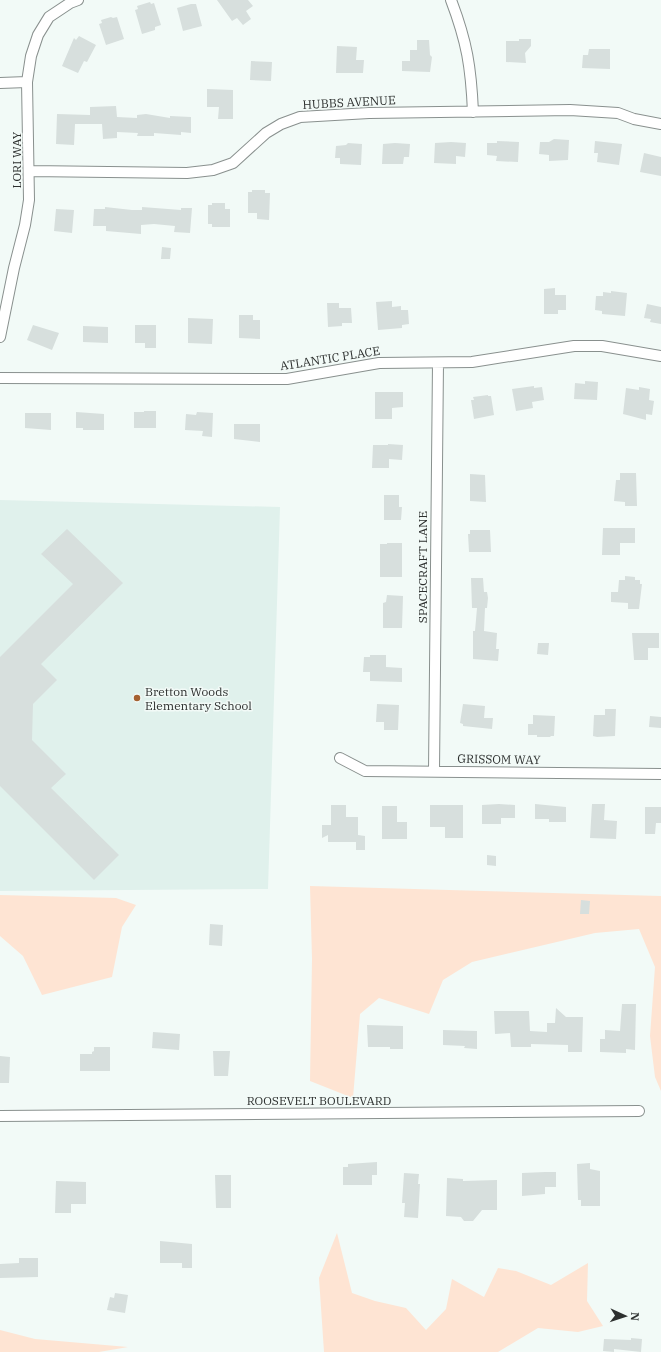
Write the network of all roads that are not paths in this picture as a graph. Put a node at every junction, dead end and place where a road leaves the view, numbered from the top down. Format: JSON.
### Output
{"nodes":[{"id":1,"x":78,"y":0,"type":"edge"},
{"id":2,"x":451,"y":0,"type":"edge"},
{"id":3,"x":28,"y":82,"type":"junction"},
{"id":4,"x":0,"y":83,"type":"edge"},
{"id":5,"x":473,"y":112,"type":"junction"},
{"id":6,"x":661,"y":124,"type":"edge"},
{"id":7,"x":30,"y":171,"type":"junction"},
{"id":8,"x":0,"y":337,"type":"edge"},
{"id":9,"x":661,"y":356,"type":"edge"},
{"id":10,"x":438,"y":363,"type":"junction"},
{"id":11,"x":0,"y":378,"type":"edge"},
{"id":12,"x":340,"y":758,"type":"dead end"},
{"id":13,"x":434,"y":771,"type":"junction"},
{"id":14,"x":661,"y":774,"type":"edge"},
{"id":15,"x":639,"y":1111,"type":"dead end"},
{"id":16,"x":0,"y":1116,"type":"edge"}],
"edges":[{"from":1,"to":3,"type":"street","name":"LORI WAY"},
{"from":2,"to":5,"type":"street"},
{"from":3,"to":4,"type":"street"},
{"from":3,"to":7,"type":"street","name":"LORI WAY"},
{"from":5,"to":6,"type":"street","name":"HUBBS AVENUE"},
{"from":5,"to":7,"type":"street","name":"HUBBS AVENUE"},
{"from":7,"to":8,"type":"street","name":"LORI WAY"},
{"from":9,"to":10,"type":"street","name":"ATLANTIC PLACE"},
{"from":10,"to":11,"type":"street","name":"ATLANTIC PLACE"},
{"from":10,"to":13,"type":"street","name":"SPACECRAFT LANE"},
{"from":12,"to":13,"type":"street","name":"GRISSOM WAY"},
{"from":13,"to":14,"type":"street","name":"GRISSOM WAY"},
{"from":15,"to":16,"type":"street","name":"ROOSEVELT BOULEVARD"}]}
